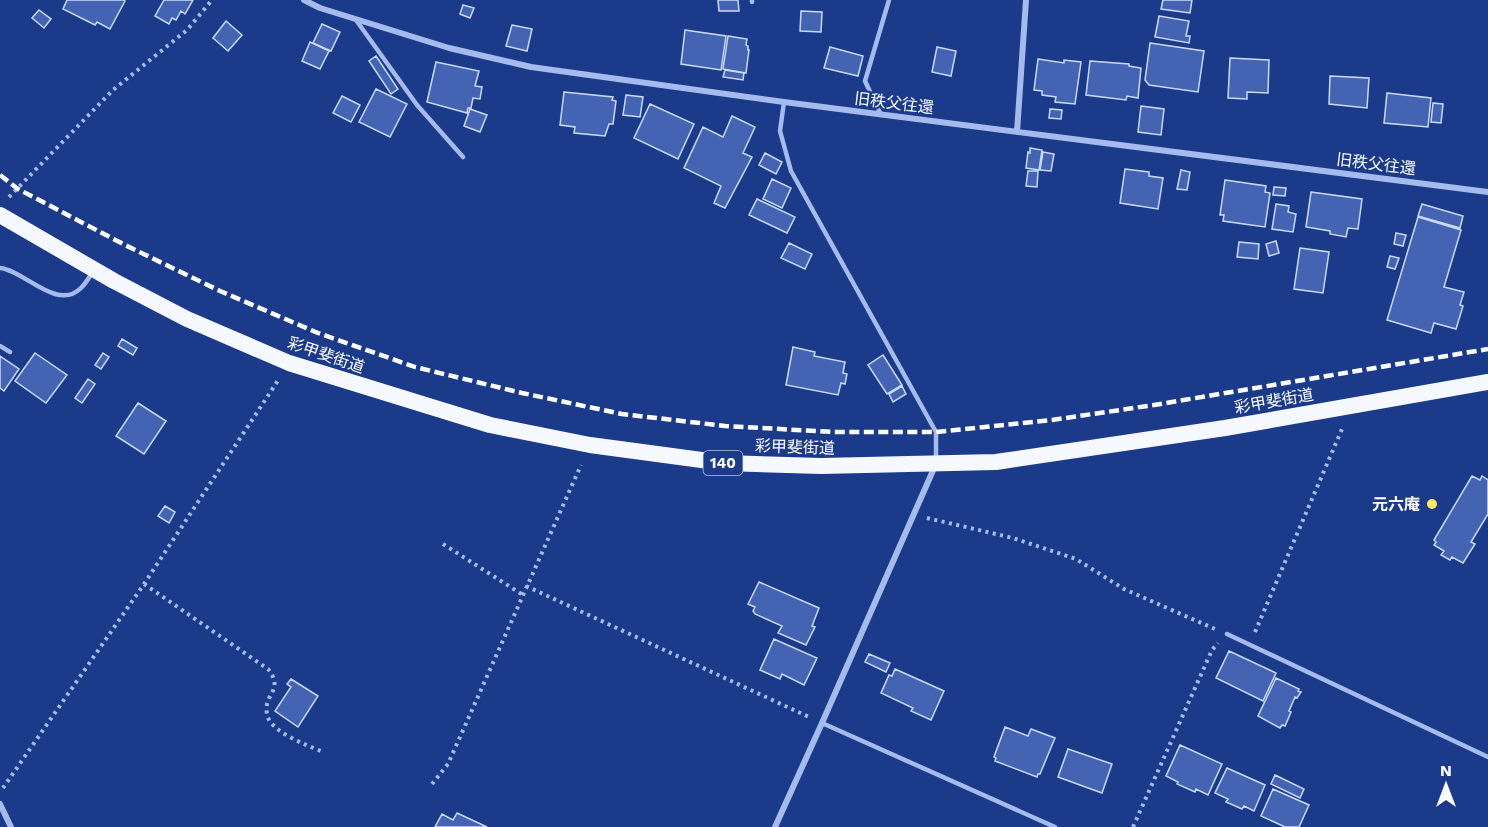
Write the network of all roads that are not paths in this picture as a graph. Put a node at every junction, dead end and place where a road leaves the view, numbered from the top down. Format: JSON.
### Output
{"nodes":[{"id":1,"x":304,"y":0,"type":"edge"},
{"id":2,"x":889,"y":0,"type":"edge"},
{"id":3,"x":1026,"y":0,"type":"edge"},
{"id":4,"x":355,"y":18,"type":"junction"},
{"id":5,"x":784,"y":102,"type":"junction"},
{"id":6,"x":881,"y":115,"type":"junction"},
{"id":7,"x":1017,"y":132,"type":"junction"},
{"id":8,"x":463,"y":157,"type":"dead end"},
{"id":9,"x":1488,"y":192,"type":"edge"},
{"id":10,"x":3,"y":208,"type":"edge"},
{"id":11,"x":0,"y":268,"type":"edge"},
{"id":12,"x":94,"y":270,"type":"junction"},
{"id":13,"x":0,"y":346,"type":"edge"},
{"id":14,"x":10,"y":352,"type":"dead end"},
{"id":15,"x":1488,"y":382,"type":"edge"},
{"id":16,"x":936,"y":465,"type":"junction"},
{"id":17,"x":1227,"y":634,"type":"road end"},
{"id":18,"x":822,"y":723,"type":"junction"},
{"id":19,"x":1488,"y":757,"type":"edge"},
{"id":20,"x":0,"y":804,"type":"edge"},
{"id":21,"x":10,"y":827,"type":"edge"},
{"id":22,"x":775,"y":827,"type":"edge"},
{"id":23,"x":1055,"y":827,"type":"edge"}],
"edges":[{"from":1,"to":4,"type":"street","name":"旧秩父往還"},
{"from":2,"to":6,"type":"lane"},
{"from":3,"to":7,"type":"street"},
{"from":4,"to":5,"type":"street","name":"旧秩父往還"},
{"from":4,"to":8,"type":"lane"},
{"from":5,"to":6,"type":"street","name":"旧秩父往還"},
{"from":5,"to":16,"type":"lane"},
{"from":6,"to":7,"type":"street","name":"旧秩父往還"},
{"from":7,"to":9,"type":"street","name":"旧秩父往還"},
{"from":10,"to":12,"type":"highway","name":"彩甲斐街道","number":"140"},
{"from":11,"to":12,"type":"lane"},
{"from":12,"to":16,"type":"highway","name":"彩甲斐街道","number":"140"},
{"from":13,"to":14,"type":"lane"},
{"from":15,"to":16,"type":"highway","name":"彩甲斐街道","number":"140"},
{"from":16,"to":18,"type":"street"},
{"from":17,"to":19,"type":"lane"},
{"from":18,"to":22,"type":"street"},
{"from":18,"to":23,"type":"lane"},
{"from":20,"to":21,"type":"street"}]}
